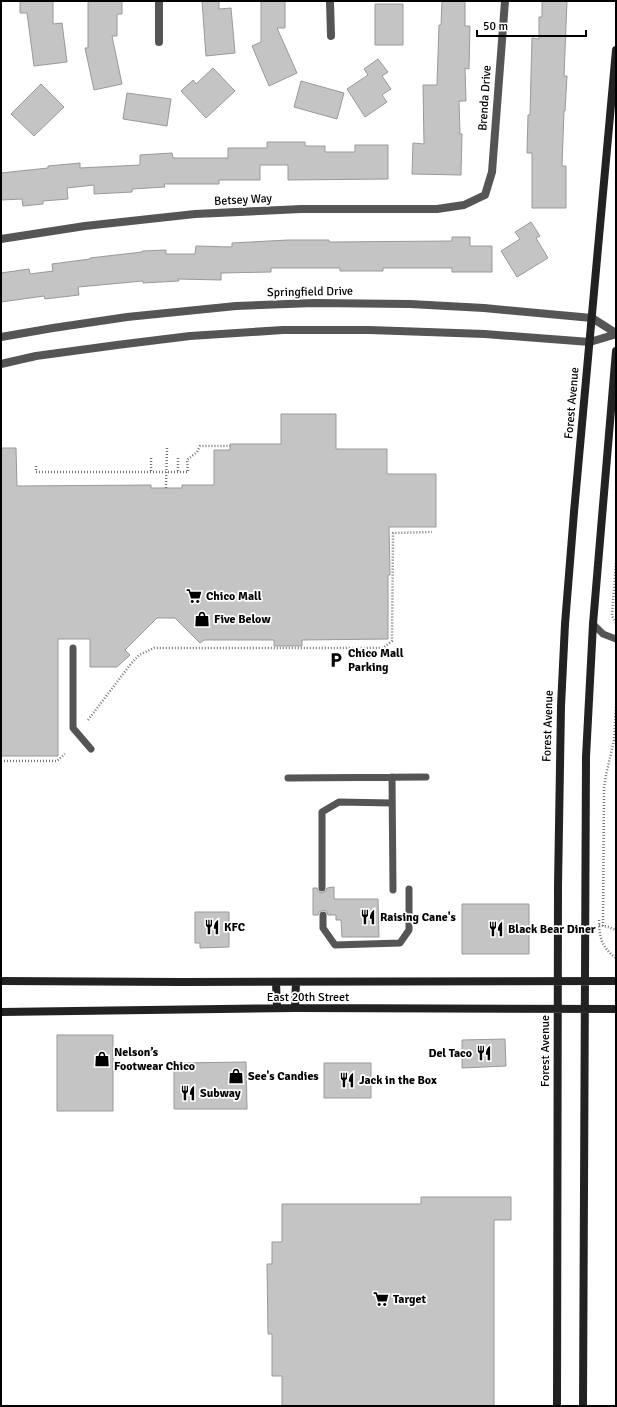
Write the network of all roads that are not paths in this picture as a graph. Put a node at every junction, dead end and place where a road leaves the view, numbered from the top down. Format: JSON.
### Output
{"nodes":[{"id":1,"x":160,"y":1,"type":"edge"},
{"id":2,"x":330,"y":1,"type":"edge"},
{"id":3,"x":505,"y":1,"type":"edge"},
{"id":4,"x":330,"y":36,"type":"dead end"},
{"id":5,"x":159,"y":42,"type":"dead end"},
{"id":6,"x":616,"y":50,"type":"edge"},
{"id":7,"x":484,"y":195,"type":"joint"},
{"id":8,"x":1,"y":239,"type":"edge"},
{"id":9,"x":592,"y":318,"type":"junction"},
{"id":10,"x":616,"y":333,"type":"edge"},
{"id":11,"x":1,"y":337,"type":"edge"},
{"id":12,"x":590,"y":342,"type":"junction"},
{"id":13,"x":616,"y":351,"type":"edge"},
{"id":14,"x":1,"y":364,"type":"edge"},
{"id":15,"x":592,"y":624,"type":"junction"},
{"id":16,"x":616,"y":639,"type":"edge"},
{"id":17,"x":73,"y":648,"type":"dead end"},
{"id":18,"x":92,"y":749,"type":"dead end"},
{"id":19,"x":392,"y":777,"type":"junction"},
{"id":20,"x":426,"y":777,"type":"dead end"},
{"id":21,"x":288,"y":778,"type":"dead end"},
{"id":22,"x":392,"y":803,"type":"junction"},
{"id":23,"x":322,"y":888,"type":"dead end"},
{"id":24,"x":409,"y":889,"type":"dead end"},
{"id":25,"x":393,"y":890,"type":"dead end"},
{"id":26,"x":323,"y":915,"type":"dead end"},
{"id":27,"x":1,"y":981,"type":"edge"},
{"id":28,"x":557,"y":981,"type":"junction"},
{"id":29,"x":584,"y":981,"type":"junction"},
{"id":30,"x":616,"y":981,"type":"edge"},
{"id":31,"x":276,"y":982,"type":"junction"},
{"id":32,"x":296,"y":982,"type":"junction"},
{"id":33,"x":277,"y":1008,"type":"junction"},
{"id":34,"x":295,"y":1008,"type":"junction"},
{"id":35,"x":557,"y":1009,"type":"junction"},
{"id":36,"x":584,"y":1009,"type":"junction"},
{"id":37,"x":616,"y":1009,"type":"edge"},
{"id":38,"x":1,"y":1012,"type":"edge"},
{"id":39,"x":557,"y":1406,"type":"edge"},
{"id":40,"x":583,"y":1406,"type":"edge"}],
"edges":[{"from":1,"to":5,"type":"street"},
{"from":2,"to":4,"type":"street"},
{"from":3,"to":7,"type":"street","name":"Brenda Drive"},
{"from":6,"to":9,"type":"street","name":"Forest Avenue"},
{"from":7,"to":8,"type":"street","name":"Betsey Way"},
{"from":9,"to":10,"type":"street","name":"Springfield Drive"},
{"from":9,"to":11,"type":"street","name":"Springfield Drive"},
{"from":9,"to":12,"type":"street","name":"Forest Avenue"},
{"from":10,"to":12,"type":"street","name":"Springfield Drive"},
{"from":12,"to":14,"type":"street","name":"Springfield Drive"},
{"from":12,"to":28,"type":"street","name":"Forest Avenue"},
{"from":13,"to":15,"type":"street"},
{"from":15,"to":16,"type":"lane"},
{"from":15,"to":29,"type":"street"},
{"from":17,"to":18,"type":"lane"},
{"from":19,"to":20,"type":"lane"},
{"from":19,"to":21,"type":"lane"},
{"from":19,"to":22,"type":"lane"},
{"from":22,"to":23,"type":"lane"},
{"from":22,"to":25,"type":"lane"},
{"from":24,"to":26,"type":"lane"},
{"from":27,"to":31,"type":"street","name":"East 20th Street"},
{"from":28,"to":29,"type":"street","name":"East 20th Street"},
{"from":28,"to":32,"type":"street","name":"East 20th Street"},
{"from":28,"to":35,"type":"street","name":"Forest Avenue"},
{"from":29,"to":30,"type":"street","name":"East 20th Street"},
{"from":29,"to":36,"type":"street"},
{"from":31,"to":32,"type":"street","name":"East 20th Street"},
{"from":31,"to":33,"type":"street"},
{"from":32,"to":34,"type":"street"},
{"from":33,"to":34,"type":"street","name":"East 20th Street"},
{"from":33,"to":38,"type":"street","name":"East 20th Street"},
{"from":34,"to":35,"type":"street","name":"East 20th Street"},
{"from":35,"to":36,"type":"street","name":"East 20th Street"},
{"from":35,"to":39,"type":"street","name":"Forest Avenue"},
{"from":36,"to":37,"type":"street","name":"East 20th Street"},
{"from":36,"to":40,"type":"street"}]}
